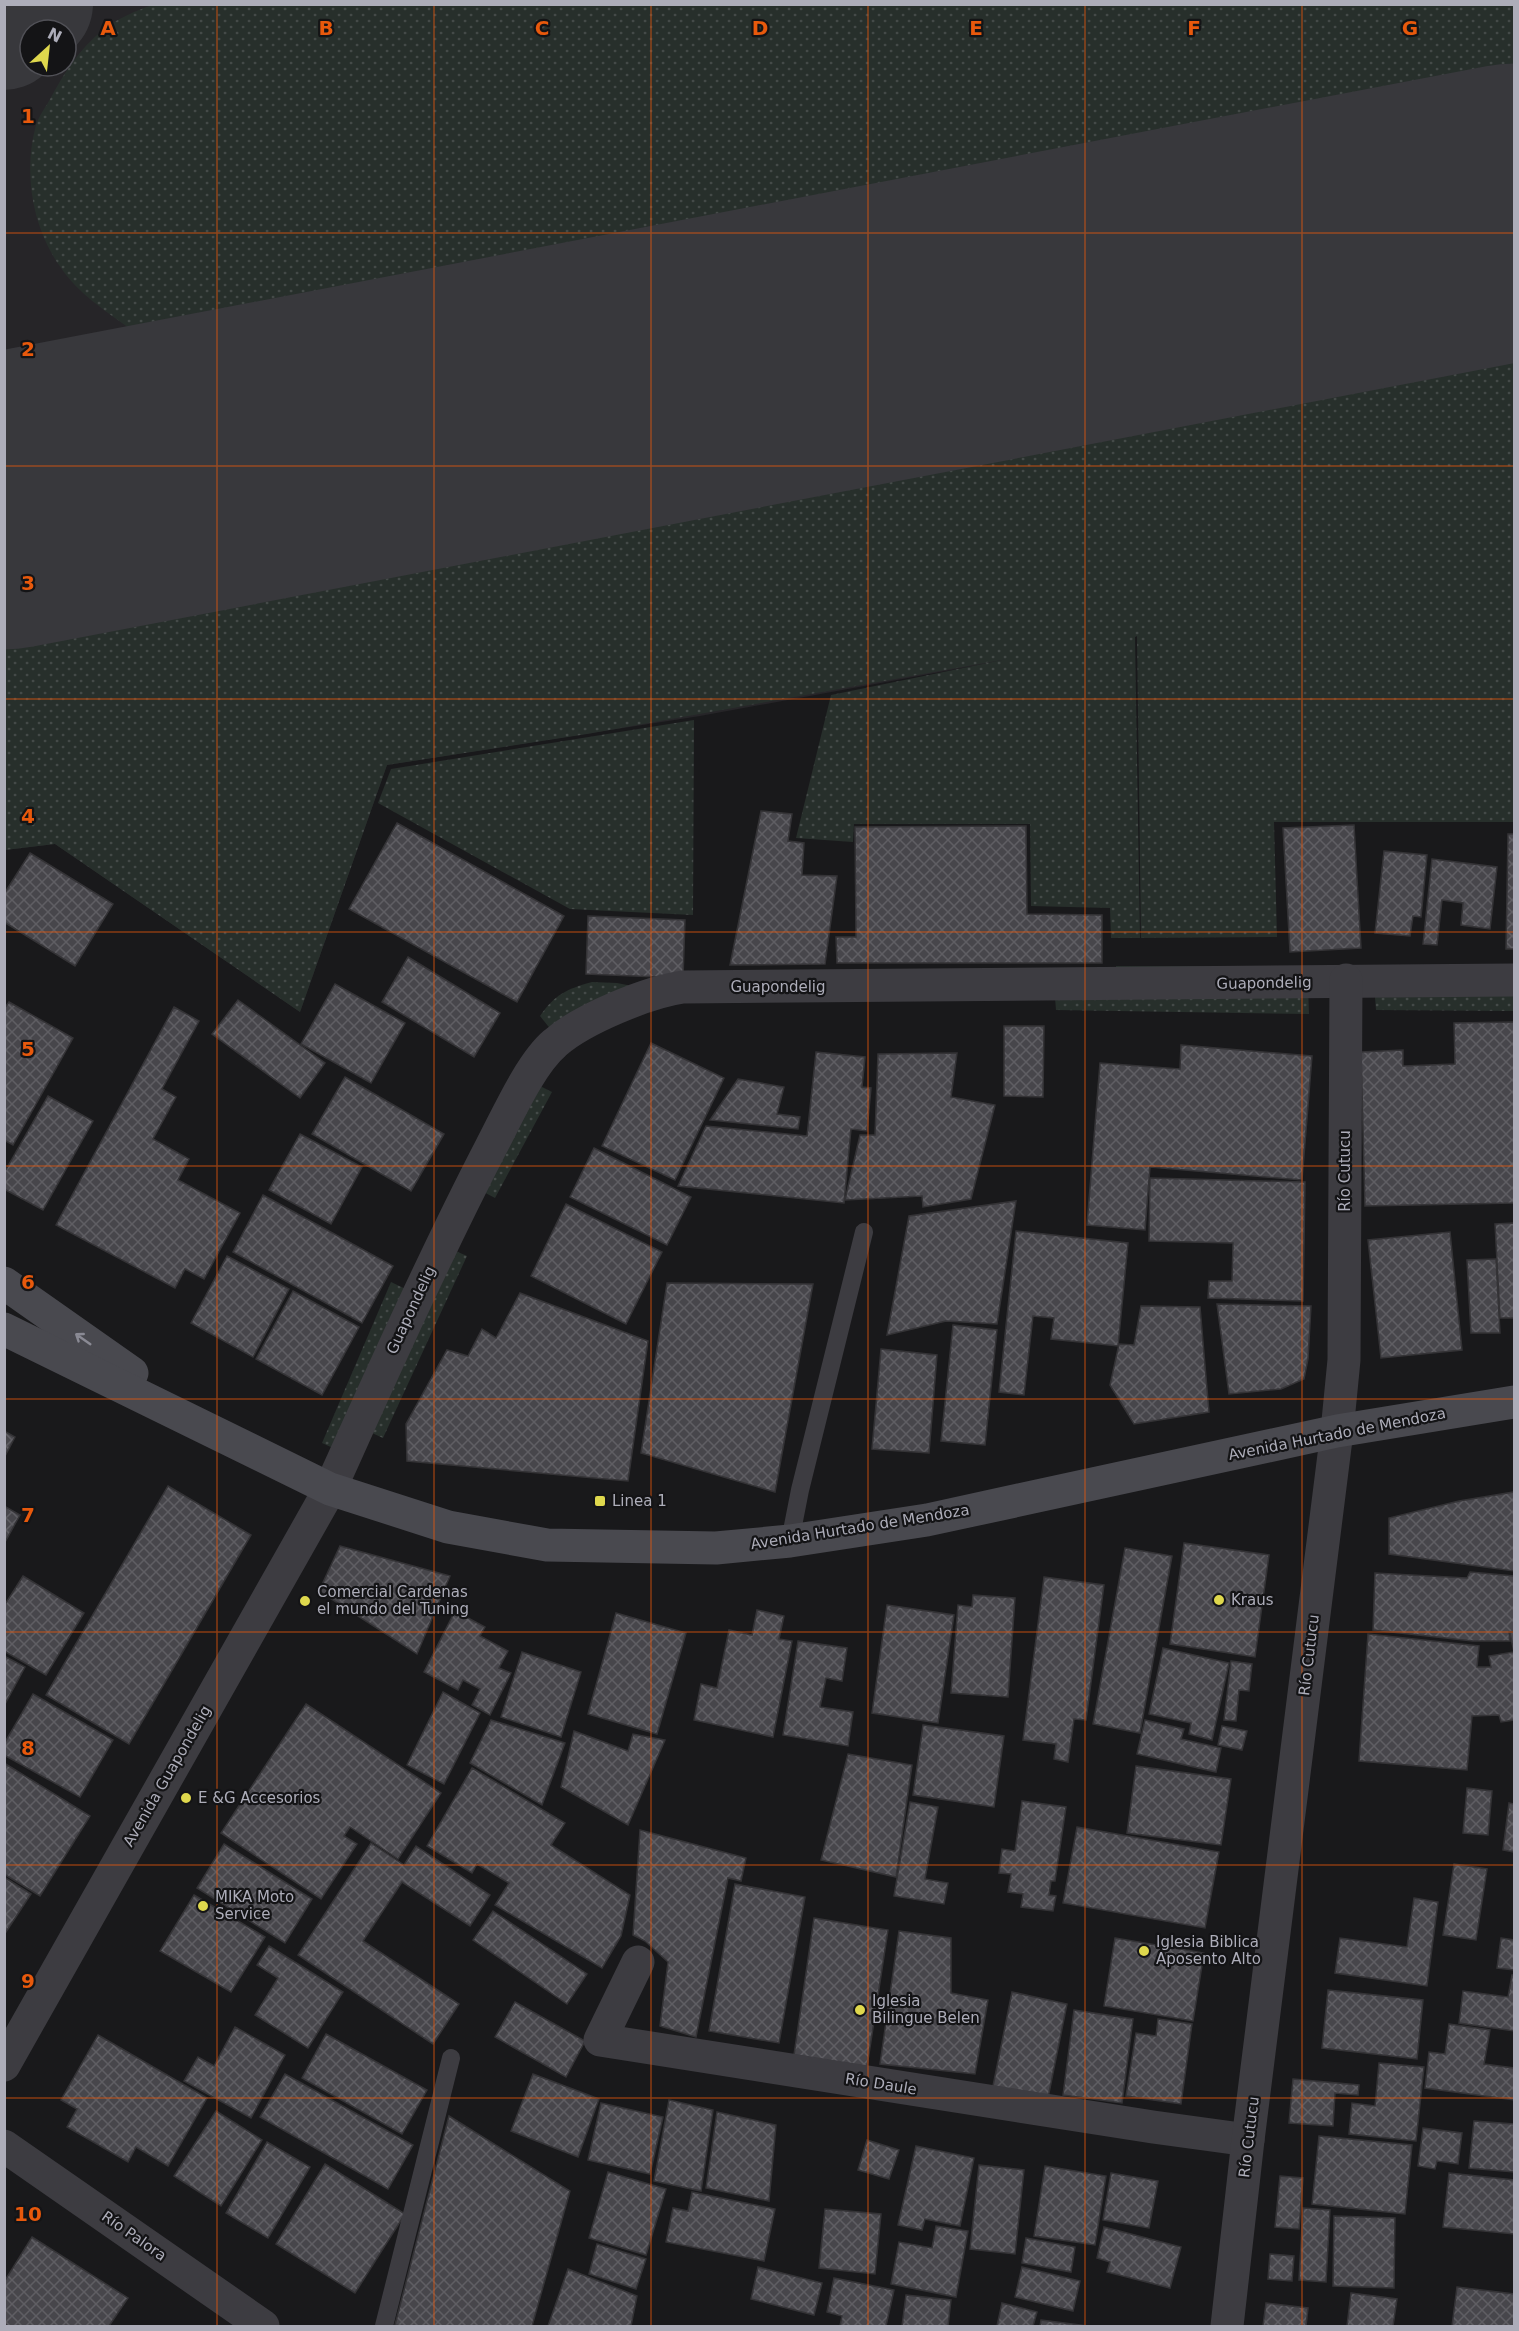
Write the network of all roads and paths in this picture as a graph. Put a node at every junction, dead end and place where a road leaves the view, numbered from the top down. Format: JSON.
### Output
{"nodes":[{"id":1,"x":1346,"y":980,"type":"junction"},
{"id":2,"x":1515,"y":980,"type":"edge"},
{"id":3,"x":864,"y":1232,"type":"dead end"},
{"id":4,"x":4,"y":1284,"type":"edge"},
{"id":5,"x":4,"y":1329,"type":"edge"},
{"id":6,"x":1515,"y":1402,"type":"edge"},
{"id":7,"x":1337,"y":1431,"type":"junction"},
{"id":8,"x":216,"y":1433,"type":"junction"},
{"id":9,"x":330,"y":1489,"type":"junction"},
{"id":10,"x":790,"y":1541,"type":"junction"},
{"id":11,"x":638,"y":1962,"type":"dead end"},
{"id":12,"x":451,"y":2058,"type":"dead end"},
{"id":13,"x":4,"y":2065,"type":"edge"},
{"id":14,"x":1248,"y":2139,"type":"junction"},
{"id":15,"x":4,"y":2146,"type":"edge"},
{"id":16,"x":262,"y":2326,"type":"edge"},
{"id":17,"x":384,"y":2326,"type":"edge"},
{"id":18,"x":1227,"y":2326,"type":"edge"}],
"edges":[{"from":1,"to":2,"type":"street","name":"Guapondelig"},
{"from":1,"to":7,"type":"street","name":"Río Cutucu"},
{"from":1,"to":9,"type":"street","name":"Guapondelig"},
{"from":3,"to":10,"type":"lane"},
{"from":8,"to":4,"type":"main road","name":"Avenida Hurtado de Mendoza","one_way":true},
{"from":5,"to":8,"type":"main road","name":"Avenida Hurtado de Mendoza"},
{"from":6,"to":7,"type":"main road","name":"Avenida Hurtado de Mendoza"},
{"from":7,"to":10,"type":"main road","name":"Avenida Hurtado de Mendoza"},
{"from":7,"to":14,"type":"street","name":"Río Cutucu"},
{"from":8,"to":9,"type":"main road","name":"Avenida Hurtado de Mendoza"},
{"from":9,"to":10,"type":"main road","name":"Avenida Hurtado de Mendoza"},
{"from":9,"to":13,"type":"street","name":"Avenida Guapondelig"},
{"from":11,"to":14,"type":"street","name":"Río Daule"},
{"from":12,"to":17,"type":"lane"},
{"from":14,"to":18,"type":"street","name":"Río Cutucu"},
{"from":15,"to":16,"type":"street","name":"Río Palora"}]}
